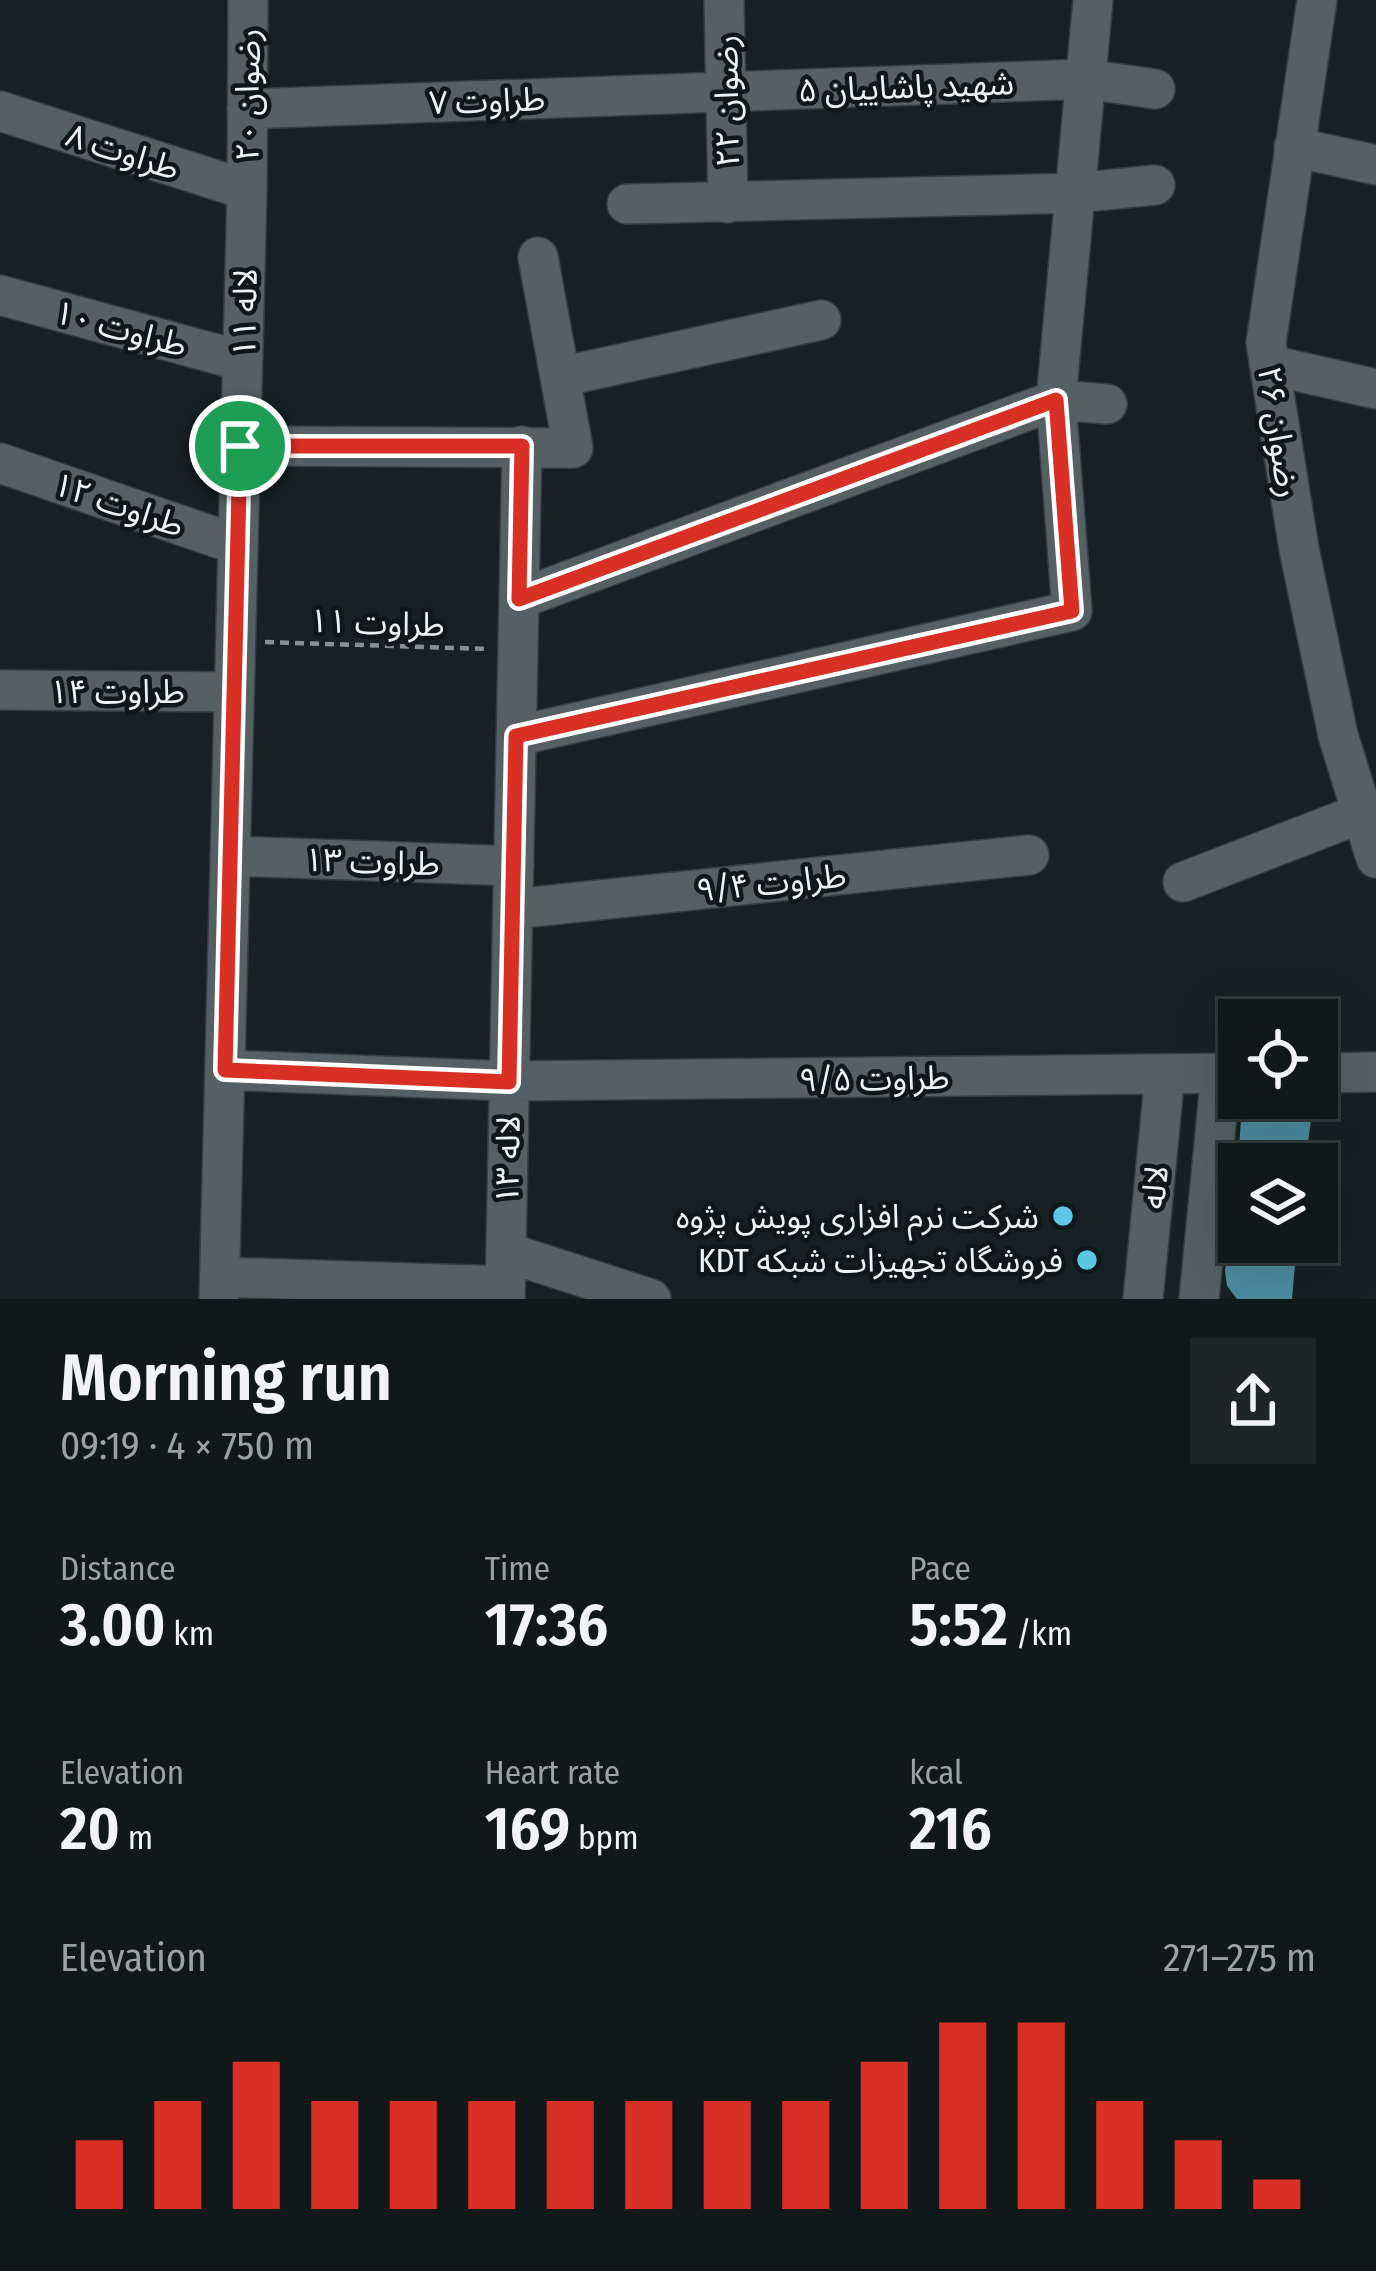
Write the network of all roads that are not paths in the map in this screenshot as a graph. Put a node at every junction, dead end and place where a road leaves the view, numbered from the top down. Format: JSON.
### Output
{"nodes":[{"id":1,"x":248,"y":0,"type":"edge"},
{"id":2,"x":724,"y":0,"type":"edge"},
{"id":3,"x":1093,"y":0,"type":"edge"},
{"id":4,"x":1316,"y":0,"type":"edge"},
{"id":5,"x":1086,"y":80,"type":"junction"},
{"id":6,"x":1155,"y":89,"type":"dead end"},
{"id":7,"x":726,"y":92,"type":"junction"},
{"id":8,"x":247,"y":109,"type":"junction"},
{"id":9,"x":0,"y":111,"type":"edge"},
{"id":10,"x":1294,"y":147,"type":"junction"},
{"id":11,"x":1376,"y":165,"type":"edge"},
{"id":12,"x":1155,"y":185,"type":"dead end"},
{"id":13,"x":247,"y":190,"type":"junction"},
{"id":14,"x":1075,"y":193,"type":"junction"},
{"id":15,"x":728,"y":202,"type":"junction"},
{"id":16,"x":627,"y":205,"type":"dead end"},
{"id":17,"x":538,"y":257,"type":"dead end"},
{"id":18,"x":0,"y":295,"type":"edge"},
{"id":19,"x":821,"y":320,"type":"dead end"},
{"id":20,"x":242,"y":361,"type":"junction"},
{"id":21,"x":1270,"y":365,"type":"junction"},
{"id":22,"x":560,"y":377,"type":"junction"},
{"id":23,"x":1376,"y":389,"type":"edge"},
{"id":24,"x":1056,"y":400,"type":"junction"},
{"id":25,"x":1107,"y":404,"type":"dead end"},
{"id":26,"x":240,"y":446,"type":"junction"},
{"id":27,"x":522,"y":446,"type":"junction"},
{"id":28,"x":0,"y":463,"type":"edge"},
{"id":29,"x":238,"y":545,"type":"junction"},
{"id":30,"x":519,"y":599,"type":"junction"},
{"id":31,"x":0,"y":690,"type":"edge"},
{"id":32,"x":234,"y":692,"type":"junction"},
{"id":33,"x":516,"y":736,"type":"junction"},
{"id":34,"x":1362,"y":813,"type":"junction"},
{"id":35,"x":1028,"y":855,"type":"dead end"},
{"id":36,"x":230,"y":856,"type":"junction"},
{"id":37,"x":1376,"y":858,"type":"edge"},
{"id":38,"x":514,"y":866,"type":"junction"},
{"id":39,"x":1183,"y":883,"type":"dead end"},
{"id":40,"x":513,"y":909,"type":"junction"},
{"id":41,"x":225,"y":1070,"type":"junction"},
{"id":42,"x":1338,"y":1072,"type":"edge"},
{"id":43,"x":1376,"y":1072,"type":"edge"},
{"id":44,"x":1218,"y":1073,"type":"edge"},
{"id":45,"x":1166,"y":1074,"type":"junction"},
{"id":46,"x":509,"y":1082,"type":"junction"},
{"id":47,"x":1224,"y":1119,"type":"edge"},
{"id":48,"x":505,"y":1279,"type":"edge"},
{"id":49,"x":220,"y":1288,"type":"edge"},
{"id":50,"x":651,"y":1299,"type":"edge"},
{"id":51,"x":1143,"y":1299,"type":"edge"},
{"id":52,"x":1199,"y":1299,"type":"edge"}],
"edges":[{"from":1,"to":8,"type":"street","name":"رضوان ۲۰"},
{"from":2,"to":7,"type":"street","name":"رضوان ۲۲"},
{"from":3,"to":5,"type":"street"},
{"from":4,"to":10,"type":"street","name":"رضوان ۲۶"},
{"from":5,"to":6,"type":"street","name":"شهید پاشاییان ۵"},
{"from":5,"to":7,"type":"street","name":"شهید پاشاییان ۵"},
{"from":5,"to":14,"type":"street"},
{"from":7,"to":8,"type":"street","name":"طراوت ۷"},
{"from":7,"to":15,"type":"street","name":"رضوان ۲۲"},
{"from":8,"to":13,"type":"street","name":"رضوان ۲۰"},
{"from":9,"to":13,"type":"street","name":"طراوت ۸"},
{"from":10,"to":11,"type":"street"},
{"from":10,"to":21,"type":"street","name":"رضوان ۲۶"},
{"from":12,"to":14,"type":"street"},
{"from":13,"to":20,"type":"street","name":"لاله ۱۱"},
{"from":14,"to":15,"type":"street"},
{"from":14,"to":24,"type":"street"},
{"from":15,"to":16,"type":"street"},
{"from":17,"to":22,"type":"street"},
{"from":18,"to":20,"type":"street","name":"طراوت ۱۰"},
{"from":19,"to":22,"type":"street"},
{"from":20,"to":26,"type":"street","name":"لاله ۱۱"},
{"from":21,"to":23,"type":"street"},
{"from":21,"to":34,"type":"street","name":"رضوان ۲۶"},
{"from":22,"to":27,"type":"street"},
{"from":24,"to":25,"type":"street"},
{"from":24,"to":30,"type":"street"},
{"from":24,"to":33,"type":"street"},
{"from":26,"to":27,"type":"street"},
{"from":26,"to":29,"type":"street","name":"لاله ۱۱"},
{"from":27,"to":30,"type":"street","name":"لاله ۱۳"},
{"from":28,"to":29,"type":"street","name":"طراوت ۱۲"},
{"from":29,"to":32,"type":"street","name":"لاله ۱۱"},
{"from":30,"to":33,"type":"street","name":"لاله ۱۳"},
{"from":31,"to":32,"type":"street","name":"طراوت ۱۴"},
{"from":32,"to":36,"type":"street","name":"لاله ۱۱"},
{"from":33,"to":38,"type":"street","name":"لاله ۱۳"},
{"from":34,"to":37,"type":"street","name":"رضوان ۲۶"},
{"from":34,"to":39,"type":"street"},
{"from":35,"to":40,"type":"street","name":"طراوت ۹/۴"},
{"from":36,"to":38,"type":"street","name":"طراوت ۱۳"},
{"from":36,"to":41,"type":"street","name":"لاله ۱۱"},
{"from":38,"to":40,"type":"street","name":"لاله ۱۳"},
{"from":40,"to":46,"type":"street","name":"لاله ۱۳"},
{"from":41,"to":46,"type":"street","name":"طراوت ۹/۵"},
{"from":41,"to":49,"type":"street","name":"لاله ۱۱"},
{"from":42,"to":43,"type":"street"},
{"from":44,"to":45,"type":"street","name":"طراوت ۹/۵"},
{"from":45,"to":46,"type":"street","name":"طراوت ۹/۵"},
{"from":45,"to":51,"type":"street","name":"لاله"},
{"from":46,"to":48,"type":"street","name":"لاله ۱۳"},
{"from":47,"to":52,"type":"street","name":"لاله"},
{"from":48,"to":49,"type":"street"},
{"from":48,"to":50,"type":"street"}]}
